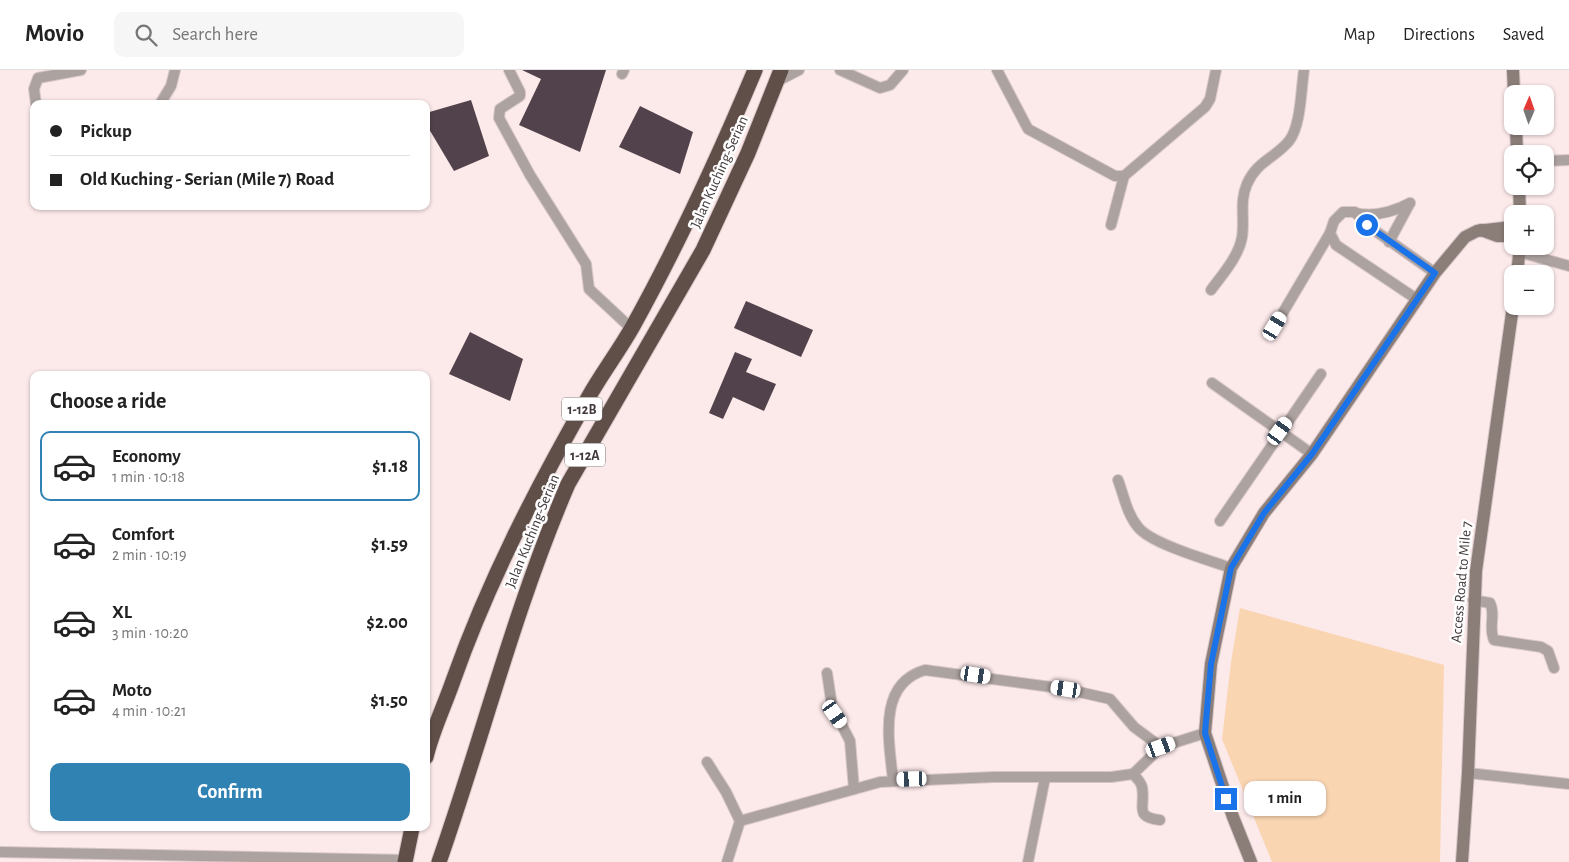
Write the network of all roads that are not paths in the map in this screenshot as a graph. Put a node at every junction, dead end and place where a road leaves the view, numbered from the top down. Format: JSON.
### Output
{"nodes":[{"id":1,"x":80,"y":70,"type":"edge"},
{"id":2,"x":175,"y":70,"type":"edge"},
{"id":3,"x":510,"y":70,"type":"edge"},
{"id":4,"x":755,"y":70,"type":"edge"},
{"id":5,"x":799,"y":70,"type":"edge"},
{"id":6,"x":840,"y":70,"type":"edge"},
{"id":7,"x":903,"y":70,"type":"edge"},
{"id":8,"x":997,"y":70,"type":"edge"},
{"id":9,"x":1216,"y":70,"type":"edge"},
{"id":10,"x":1304,"y":70,"type":"edge"},
{"id":11,"x":1513,"y":70,"type":"edge"},
{"id":12,"x":778,"y":76,"type":"edge"},
{"id":13,"x":1514,"y":85,"type":"edge"},
{"id":14,"x":35,"y":100,"type":"edge"},
{"id":15,"x":162,"y":100,"type":"edge"},
{"id":16,"x":1554,"y":160,"type":"edge"},
{"id":17,"x":1569,"y":160,"type":"edge"},
{"id":18,"x":1124,"y":176,"type":"junction"},
{"id":19,"x":1355,"y":212,"type":"junction"},
{"id":20,"x":1111,"y":225,"type":"dead end"},
{"id":21,"x":1504,"y":227,"type":"edge"},
{"id":22,"x":1481,"y":230,"type":"junction"},
{"id":23,"x":1330,"y":233,"type":"junction"},
{"id":24,"x":1504,"y":236,"type":"edge"},
{"id":25,"x":1389,"y":242,"type":"junction"},
{"id":26,"x":1537,"y":255,"type":"edge"},
{"id":27,"x":1569,"y":266,"type":"edge"},
{"id":28,"x":1435,"y":273,"type":"junction"},
{"id":29,"x":1211,"y":290,"type":"dead end"},
{"id":30,"x":1418,"y":300,"type":"junction"},
{"id":31,"x":1512,"y":315,"type":"edge"},
{"id":32,"x":1275,"y":326,"type":"dead end"},
{"id":33,"x":632,"y":329,"type":"junction"},
{"id":34,"x":1321,"y":374,"type":"dead end"},
{"id":35,"x":1212,"y":383,"type":"dead end"},
{"id":36,"x":1280,"y":431,"type":"junction"},
{"id":37,"x":1312,"y":454,"type":"junction"},
{"id":38,"x":1118,"y":480,"type":"dead end"},
{"id":39,"x":1220,"y":521,"type":"dead end"},
{"id":40,"x":1231,"y":568,"type":"junction"},
{"id":41,"x":1473,"y":600,"type":"junction"},
{"id":42,"x":1554,"y":668,"type":"dead end"},
{"id":43,"x":827,"y":673,"type":"dead end"},
{"id":44,"x":1205,"y":733,"type":"junction"},
{"id":45,"x":430,"y":740,"type":"edge"},
{"id":46,"x":1161,"y":747,"type":"junction"},
{"id":47,"x":707,"y":762,"type":"dead end"},
{"id":48,"x":1468,"y":773,"type":"junction"},
{"id":49,"x":1133,"y":774,"type":"junction"},
{"id":50,"x":1045,"y":778,"type":"junction"},
{"id":51,"x":893,"y":780,"type":"junction"},
{"id":52,"x":1569,"y":784,"type":"edge"},
{"id":53,"x":854,"y":789,"type":"junction"},
{"id":54,"x":1160,"y":820,"type":"dead end"},
{"id":55,"x":740,"y":821,"type":"junction"},
{"id":56,"x":411,"y":831,"type":"edge"},
{"id":57,"x":0,"y":852,"type":"edge"},
{"id":58,"x":405,"y":861,"type":"edge"},
{"id":59,"x":439,"y":862,"type":"edge"},
{"id":60,"x":727,"y":862,"type":"edge"},
{"id":61,"x":1028,"y":862,"type":"edge"},
{"id":62,"x":1251,"y":862,"type":"edge"},
{"id":63,"x":1462,"y":862,"type":"edge"}],
"edges":[{"from":1,"to":14,"type":"street"},
{"from":2,"to":15,"type":"street"},
{"from":3,"to":33,"type":"street"},
{"from":4,"to":33,"type":"highway","name":"Jalan Kuching-Serian","number":"1-12B"},
{"from":5,"to":12,"type":"street"},
{"from":6,"to":7,"type":"street"},
{"from":8,"to":18,"type":"street"},
{"from":9,"to":18,"type":"street"},
{"from":10,"to":29,"type":"street"},
{"from":11,"to":13,"type":"street"},
{"from":12,"to":59,"type":"highway","name":"Jalan Kuching-Serian","number":"1-12A"},
{"from":16,"to":17,"type":"street"},
{"from":18,"to":20,"type":"street"},
{"from":19,"to":23,"type":"street"},
{"from":19,"to":25,"type":"street"},
{"from":19,"to":25,"type":"street"},
{"from":21,"to":22,"type":"street"},
{"from":22,"to":24,"type":"street"},
{"from":22,"to":28,"type":"street"},
{"from":23,"to":30,"type":"street"},
{"from":23,"to":32,"type":"street"},
{"from":25,"to":28,"type":"street"},
{"from":26,"to":27,"type":"street"},
{"from":28,"to":30,"type":"street"},
{"from":30,"to":37,"type":"street"},
{"from":31,"to":41,"type":"street","name":"Access Road to Mile 7"},
{"from":33,"to":45,"type":"highway","name":"Jalan Kuching-Serian","number":"1-12B"},
{"from":34,"to":36,"type":"street"},
{"from":35,"to":36,"type":"street"},
{"from":36,"to":37,"type":"street"},
{"from":36,"to":39,"type":"street"},
{"from":37,"to":40,"type":"street"},
{"from":38,"to":40,"type":"street"},
{"from":40,"to":44,"type":"street"},
{"from":41,"to":42,"type":"street"},
{"from":41,"to":48,"type":"street","name":"Access Road to Mile 7"},
{"from":43,"to":53,"type":"street"},
{"from":44,"to":46,"type":"street"},
{"from":44,"to":62,"type":"street"},
{"from":46,"to":49,"type":"street"},
{"from":46,"to":51,"type":"street"},
{"from":47,"to":55,"type":"street"},
{"from":48,"to":52,"type":"street"},
{"from":48,"to":63,"type":"street","name":"Access Road to Mile 7"},
{"from":49,"to":50,"type":"street"},
{"from":49,"to":54,"type":"street"},
{"from":50,"to":51,"type":"street"},
{"from":50,"to":61,"type":"street"},
{"from":51,"to":53,"type":"street"},
{"from":53,"to":55,"type":"street"},
{"from":55,"to":60,"type":"street"},
{"from":56,"to":58,"type":"highway"},
{"from":57,"to":58,"type":"street"}]}
